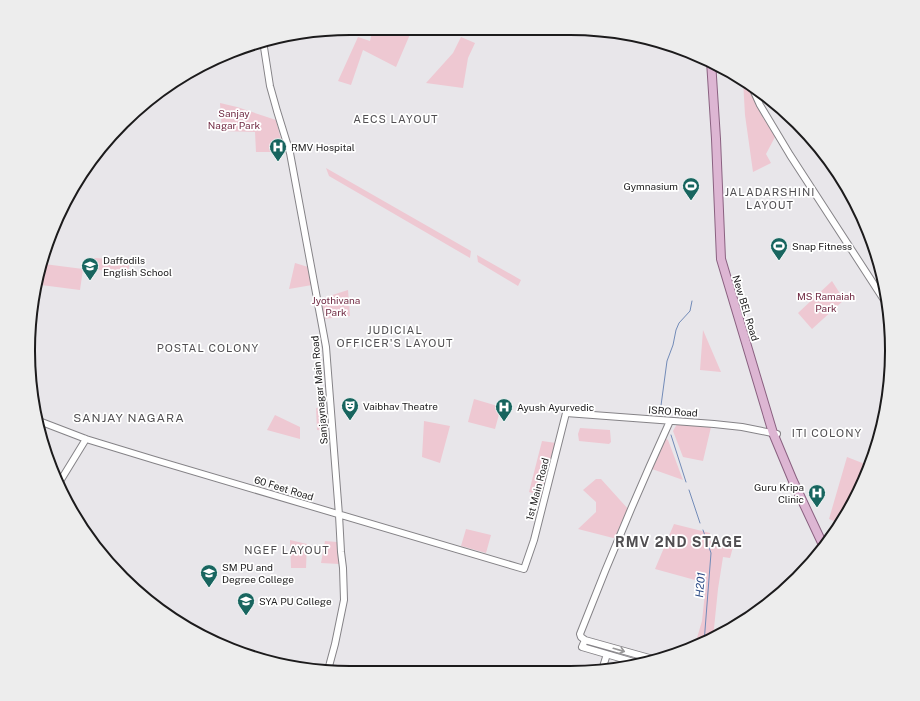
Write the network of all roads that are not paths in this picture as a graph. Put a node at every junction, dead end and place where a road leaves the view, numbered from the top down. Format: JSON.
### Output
{"nodes":[{"id":1,"x":263,"y":48,"type":"edge"},
{"id":2,"x":711,"y":69,"type":"edge"},
{"id":3,"x":715,"y":71,"type":"edge"},
{"id":4,"x":756,"y":96,"type":"edge"},
{"id":5,"x":880,"y":293,"type":"edge"},
{"id":6,"x":762,"y":390,"type":"junction"},
{"id":7,"x":566,"y":413,"type":"joint"},
{"id":8,"x":670,"y":421,"type":"junction"},
{"id":9,"x":44,"y":424,"type":"edge"},
{"id":10,"x":775,"y":433,"type":"junction"},
{"id":11,"x":86,"y":439,"type":"junction"},
{"id":12,"x":62,"y":478,"type":"edge"},
{"id":13,"x":339,"y":515,"type":"junction"},
{"id":14,"x":824,"y":537,"type":"edge"},
{"id":15,"x":821,"y":541,"type":"edge"},
{"id":16,"x":524,"y":569,"type":"joint"},
{"id":17,"x":585,"y":640,"type":"junction"},
{"id":18,"x":607,"y":654,"type":"junction"},
{"id":19,"x":644,"y":657,"type":"edge"},
{"id":20,"x":628,"y":660,"type":"edge"},
{"id":21,"x":604,"y":664,"type":"edge"},
{"id":22,"x":329,"y":665,"type":"edge"}],
"edges":[{"from":1,"to":13,"type":"street","name":"Sanjaynagar Main Road"},
{"from":2,"to":6,"type":"main road","name":"New BEL Road"},
{"from":3,"to":6,"type":"main road","name":"New BEL Road"},
{"from":4,"to":5,"type":"street"},
{"from":6,"to":10,"type":"main road","name":"New BEL Road"},
{"from":7,"to":8,"type":"street","name":"ISRO Road"},
{"from":7,"to":16,"type":"street","name":"1st Main Road"},
{"from":8,"to":10,"type":"street","name":"ISRO Road"},
{"from":8,"to":17,"type":"street"},
{"from":9,"to":11,"type":"street","name":"60 Feet Road"},
{"from":10,"to":14,"type":"main road","name":"New BEL Road"},
{"from":10,"to":15,"type":"main road","name":"New BEL Road"},
{"from":11,"to":12,"type":"street"},
{"from":11,"to":13,"type":"street","name":"60 Feet Road"},
{"from":13,"to":16,"type":"street","name":"60 Feet Road"},
{"from":13,"to":22,"type":"street","name":"Sanjaynagar Main Road"},
{"from":17,"to":18,"type":"street"},
{"from":17,"to":19,"type":"street","one_way":true},
{"from":18,"to":20,"type":"street"},
{"from":18,"to":21,"type":"street"}]}
